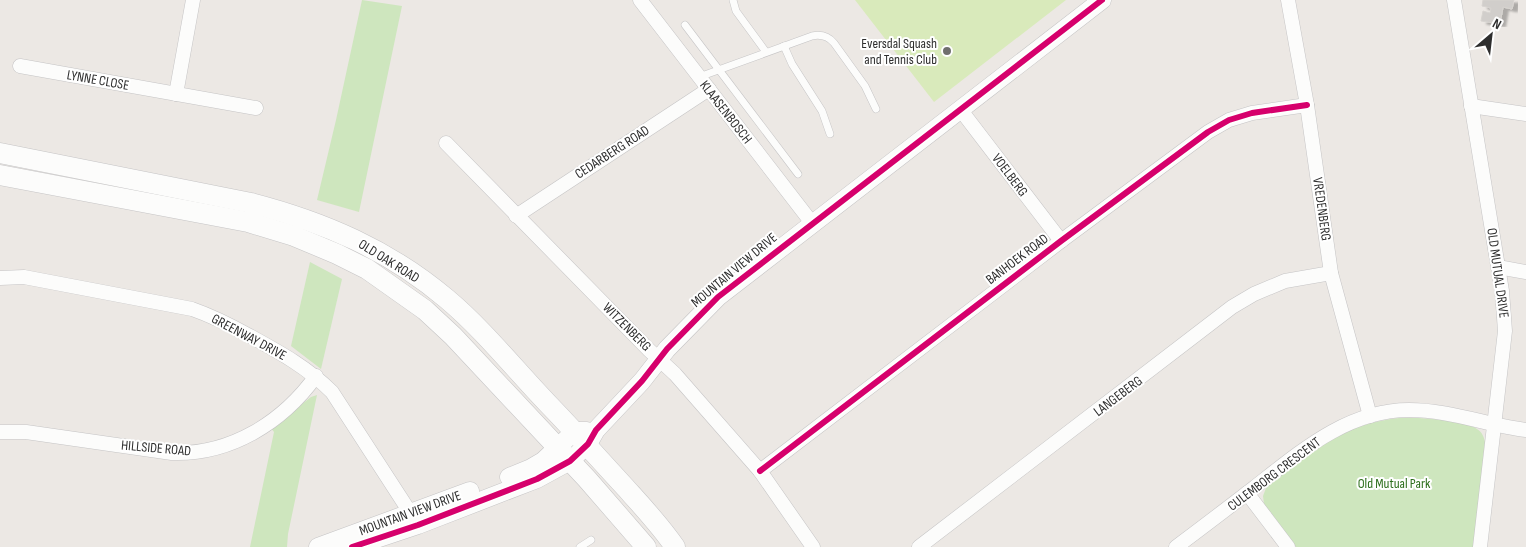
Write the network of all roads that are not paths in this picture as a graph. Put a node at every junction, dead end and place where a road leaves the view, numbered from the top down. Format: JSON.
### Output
{"nodes":[{"id":1,"x":193,"y":0,"type":"edge"},
{"id":2,"x":640,"y":0,"type":"edge"},
{"id":3,"x":733,"y":0,"type":"edge"},
{"id":4,"x":1102,"y":0,"type":"edge"},
{"id":5,"x":1288,"y":0,"type":"edge"},
{"id":6,"x":1454,"y":0,"type":"edge"},
{"id":7,"x":685,"y":25,"type":"dead end"},
{"id":8,"x":784,"y":46,"type":"junction"},
{"id":9,"x":766,"y":52,"type":"junction"},
{"id":10,"x":20,"y":66,"type":"dead end"},
{"id":11,"x":719,"y":69,"type":"junction"},
{"id":12,"x":699,"y":77,"type":"junction"},
{"id":13,"x":709,"y":89,"type":"junction"},
{"id":14,"x":176,"y":94,"type":"junction"},
{"id":15,"x":1307,"y":105,"type":"junction"},
{"id":16,"x":1471,"y":106,"type":"junction"},
{"id":17,"x":256,"y":108,"type":"dead end"},
{"id":18,"x":876,"y":109,"type":"dead end"},
{"id":19,"x":960,"y":109,"type":"junction"},
{"id":20,"x":1526,"y":114,"type":"edge"},
{"id":21,"x":830,"y":134,"type":"dead end"},
{"id":22,"x":446,"y":143,"type":"dead end"},
{"id":23,"x":0,"y":153,"type":"edge"},
{"id":24,"x":798,"y":174,"type":"dead end"},
{"id":25,"x":0,"y":175,"type":"edge"},
{"id":26,"x":516,"y":216,"type":"junction"},
{"id":27,"x":812,"y":223,"type":"junction"},
{"id":28,"x":1061,"y":241,"type":"junction"},
{"id":29,"x":1498,"y":267,"type":"junction"},
{"id":30,"x":1526,"y":272,"type":"edge"},
{"id":31,"x":1331,"y":273,"type":"junction"},
{"id":32,"x":0,"y":278,"type":"edge"},
{"id":33,"x":659,"y":359,"type":"junction"},
{"id":34,"x":316,"y":376,"type":"junction"},
{"id":35,"x":1370,"y":416,"type":"junction"},
{"id":36,"x":1495,"y":424,"type":"junction"},
{"id":37,"x":1526,"y":430,"type":"edge"},
{"id":38,"x":0,"y":432,"type":"edge"},
{"id":39,"x":586,"y":435,"type":"junction"},
{"id":40,"x":564,"y":454,"type":"junction"},
{"id":41,"x":760,"y":471,"type":"junction"},
{"id":42,"x":1247,"y":493,"type":"junction"},
{"id":43,"x":415,"y":519,"type":"junction"},
{"id":44,"x":591,"y":540,"type":"dead end"},
{"id":45,"x":318,"y":547,"type":"edge"},
{"id":46,"x":352,"y":547,"type":"edge"},
{"id":47,"x":580,"y":547,"type":"edge"},
{"id":48,"x":646,"y":547,"type":"edge"},
{"id":49,"x":675,"y":547,"type":"edge"},
{"id":50,"x":813,"y":547,"type":"edge"},
{"id":51,"x":919,"y":547,"type":"edge"},
{"id":52,"x":1176,"y":547,"type":"edge"},
{"id":53,"x":1288,"y":547,"type":"edge"},
{"id":54,"x":1480,"y":547,"type":"edge"}],
"edges":[{"from":1,"to":14,"type":"street"},
{"from":2,"to":12,"type":"street","name":"KLAASENBOSCH"},
{"from":3,"to":9,"type":"lane"},
{"from":4,"to":19,"type":"street","name":"MOUNTAIN VIEW DRIVE"},
{"from":5,"to":15,"type":"street","name":"VREDENBERG"},
{"from":6,"to":16,"type":"street","name":"OLD MUTUAL DRIVE"},
{"from":7,"to":11,"type":"lane"},
{"from":8,"to":9,"type":"lane"},
{"from":8,"to":18,"type":"lane"},
{"from":8,"to":21,"type":"lane"},
{"from":9,"to":11,"type":"lane"},
{"from":10,"to":14,"type":"street","name":"LYNNE CLOSE"},
{"from":11,"to":12,"type":"lane"},
{"from":11,"to":24,"type":"lane"},
{"from":12,"to":13,"type":"street","name":"KLAASENBOSCH"},
{"from":13,"to":26,"type":"street","name":"CEDARBERG ROAD"},
{"from":13,"to":27,"type":"street","name":"KLAASENBOSCH"},
{"from":14,"to":17,"type":"street","name":"LYNNE CLOSE"},
{"from":15,"to":28,"type":"street","name":"BANHOEK ROAD"},
{"from":15,"to":31,"type":"street","name":"VREDENBERG"},
{"from":16,"to":20,"type":"street"},
{"from":16,"to":29,"type":"street","name":"OLD MUTUAL DRIVE"},
{"from":19,"to":27,"type":"street","name":"MOUNTAIN VIEW DRIVE"},
{"from":19,"to":28,"type":"street","name":"VOELBERG"},
{"from":22,"to":26,"type":"street","name":"WITZENBERG"},
{"from":23,"to":39,"type":"main road","name":"OLD OAK ROAD"},
{"from":25,"to":40,"type":"main road","name":"OLD OAK ROAD"},
{"from":26,"to":33,"type":"street","name":"WITZENBERG"},
{"from":27,"to":33,"type":"street","name":"MOUNTAIN VIEW DRIVE"},
{"from":28,"to":41,"type":"street","name":"BANHOEK ROAD"},
{"from":29,"to":30,"type":"street"},
{"from":29,"to":36,"type":"street","name":"OLD MUTUAL DRIVE"},
{"from":31,"to":35,"type":"street","name":"VREDENBERG"},
{"from":31,"to":51,"type":"street","name":"LANGEBERG"},
{"from":32,"to":34,"type":"street","name":"GREENWAY DRIVE"},
{"from":33,"to":39,"type":"street","name":"MOUNTAIN VIEW DRIVE"},
{"from":33,"to":41,"type":"street","name":"WITZENBERG"},
{"from":34,"to":38,"type":"street","name":"HILLSIDE ROAD"},
{"from":34,"to":43,"type":"street","name":"GREENWAY DRIVE"},
{"from":35,"to":36,"type":"street","name":"CULEMBORG CRESCENT"},
{"from":35,"to":42,"type":"street","name":"CULEMBORG CRESCENT"},
{"from":36,"to":37,"type":"street","name":"CULEMBORG CRESCENT"},
{"from":36,"to":54,"type":"street","name":"OLD MUTUAL DRIVE"},
{"from":39,"to":40,"type":"street","name":"MOUNTAIN VIEW DRIVE"},
{"from":39,"to":49,"type":"main road","name":"OLD OAK ROAD"},
{"from":40,"to":43,"type":"street","name":"MOUNTAIN VIEW DRIVE"},
{"from":40,"to":48,"type":"main road","name":"OLD OAK ROAD"},
{"from":41,"to":50,"type":"street","name":"WITZENBERG"},
{"from":42,"to":52,"type":"street","name":"CULEMBORG CRESCENT"},
{"from":42,"to":53,"type":"street"},
{"from":43,"to":45,"type":"street","name":"MOUNTAIN VIEW DRIVE"},
{"from":43,"to":46,"type":"street","name":"MOUNTAIN VIEW DRIVE"},
{"from":44,"to":47,"type":"lane"}]}
